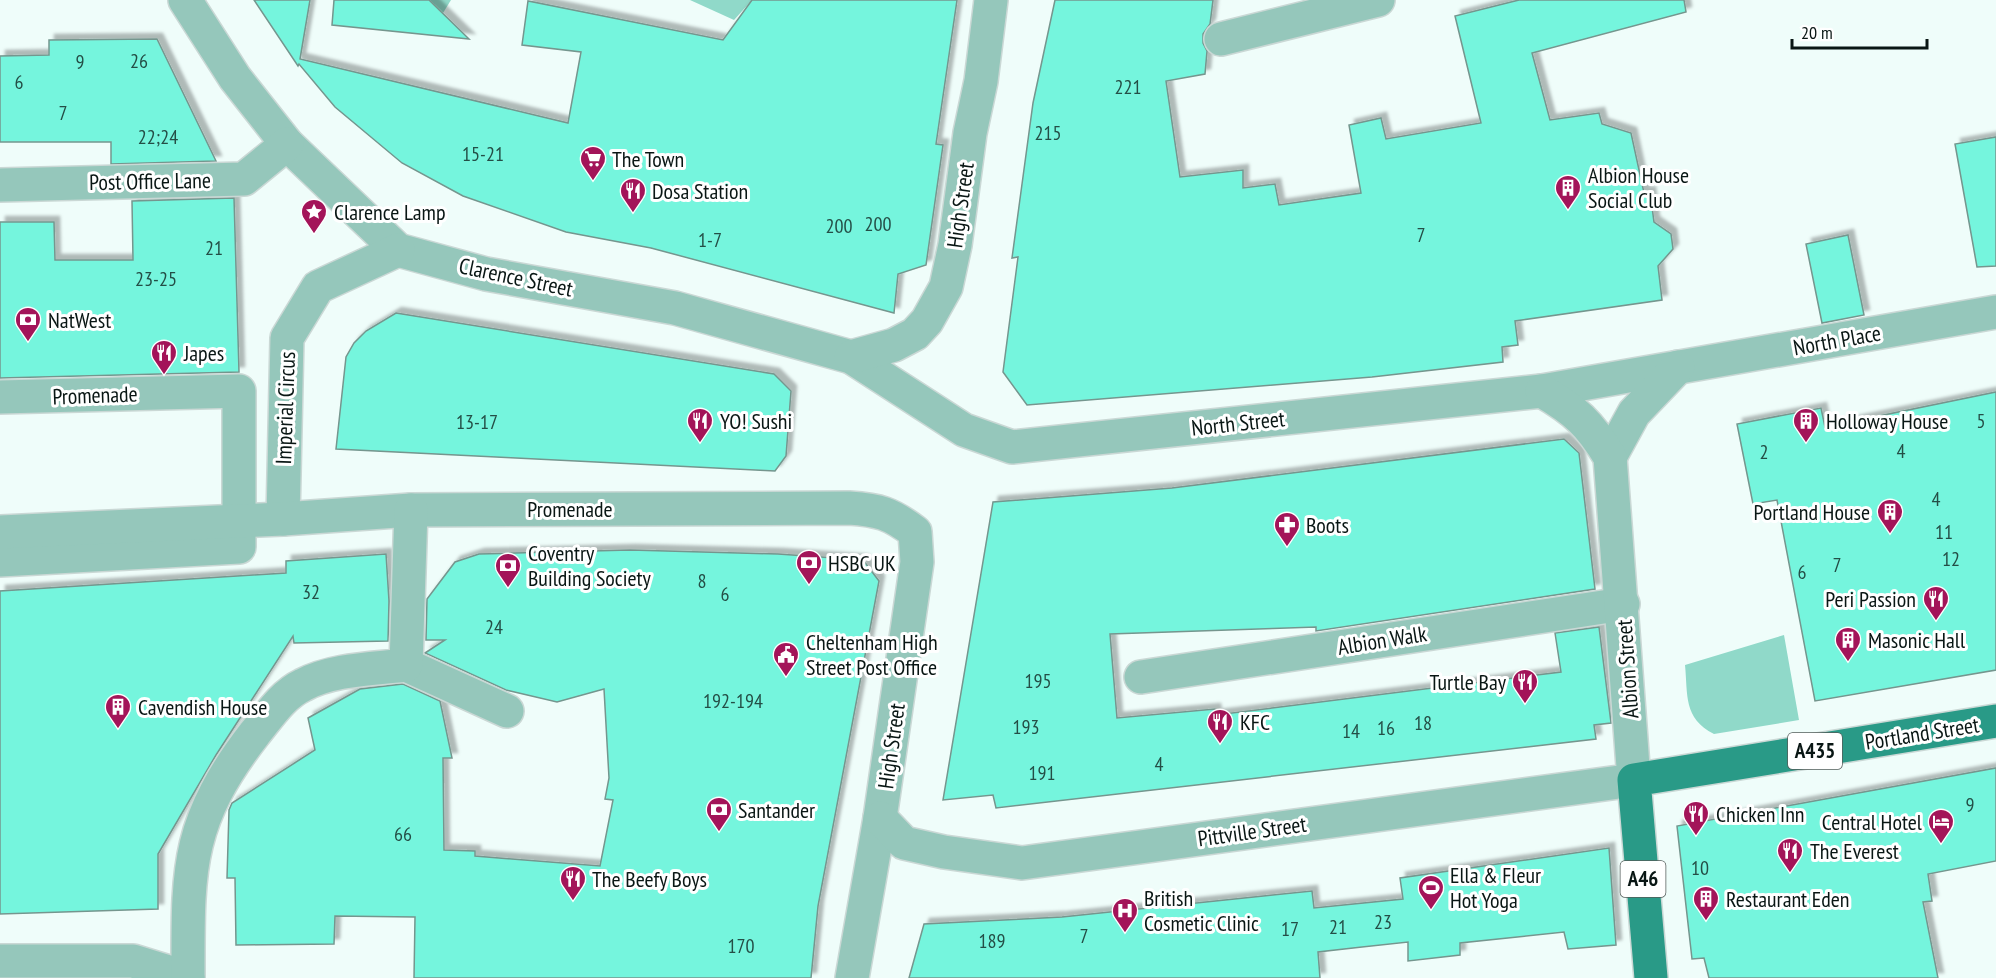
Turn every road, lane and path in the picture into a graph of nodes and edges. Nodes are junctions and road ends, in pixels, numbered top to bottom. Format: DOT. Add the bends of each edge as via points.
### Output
graph roads {
  1 [pos="185,0"];
  2 [pos="991,0"];
  3 [pos="1378,0"];
  4 [pos="1221,39"];
  5 [pos="287,144"];
  6 [pos="0,185"];
  7 [pos="398,250"];
  8 [pos="1996,312"];
  9 [pos="851,357"];
  10 [pos="1678,368"];
  11 [pos="1542,391"];
  12 [pos="0,397"];
  13 [pos="939,415"];
  14 [pos="1610,457"];
  15 [pos="411,510"];
  16 [pos="283,519"];
  17 [pos="900,520"];
  18 [pos="237,521"];
  19 [pos="0,532"];
  20 [pos="0,560"];
  21 [pos="1623,604"];
  22 [pos="406,665"];
  23 [pos="1141,677"];
  24 [pos="507,711"];
  25 [pos="1996,721"];
  26 [pos="1634,780"];
  27 [pos="880,818"];
  28 [pos="0,961"];
  29 [pos="188,978"];
  30 [pos="852,978"];
  31 [pos="1651,978"];
  1 -- 5 [label="street, Clarence Street" via="235,78"];
  2 -- 9 [label="street, High Street" via="946,287 915,334 894,345"];
  3 -- 4 [label="street"];
  5 -- 6 [label="street, Post Office Lane" via="244,179"];
  5 -- 7 [label="street, Clarence Street"];
  7 -- 9 [label="street, Clarence Street" via="486,274 675,308"];
  7 -- 16 [label="street, Imperial Circus" via="318,287 287,338"];
  8 -- 10 [label="street, North Place"];
  9 -- 13 [label="street, Clarence Street"];
  10 -- 11 [label="street, North Place"];
  10 -- 14 [label="street" via="1634,413"];
  11 -- 13 [label="street, North Street" via="1012,447 964,430"];
  11 -- 14 [label="street, Albion Street" via="1569,407 1592,428"];
  12 -- 18 [label="street, Promenade" via="239,391"];
  14 -- 21 [label="street, Albion Street"];
  15 -- 16 [label="street, Promenade"];
  15 -- 17 [label="street, Promenade" via="849,508 880,510"];
  15 -- 22 [label="street"];
  16 -- 18 [label="street, Promenade"];
  17 -- 27 [label="street, High Street" via="915,532 917,562"];
  18 -- 19 [label="street, Promenade"];
  18 -- 20 [label="street, Promenade" via="239,547"];
  21 -- 23 [label="street, Albion Walk"];
  21 -- 26 [label="street, Albion Street"];
  22 -- 24 [label="street"];
  22 -- 29 [label="street" via="327,675 302,685 279,703 236,757 217,786 191,856"];
  25 -- 26 [label="main road, Portland Street / A435"];
  26 -- 27 [label="street, Pittville Street" via="1023,862 904,843"];
  26 -- 31 [label="main road, Albion Street / A46"];
  27 -- 30 [label="street, High Street"];
  28 -- 29 [label="street" via="133,961"];
}
